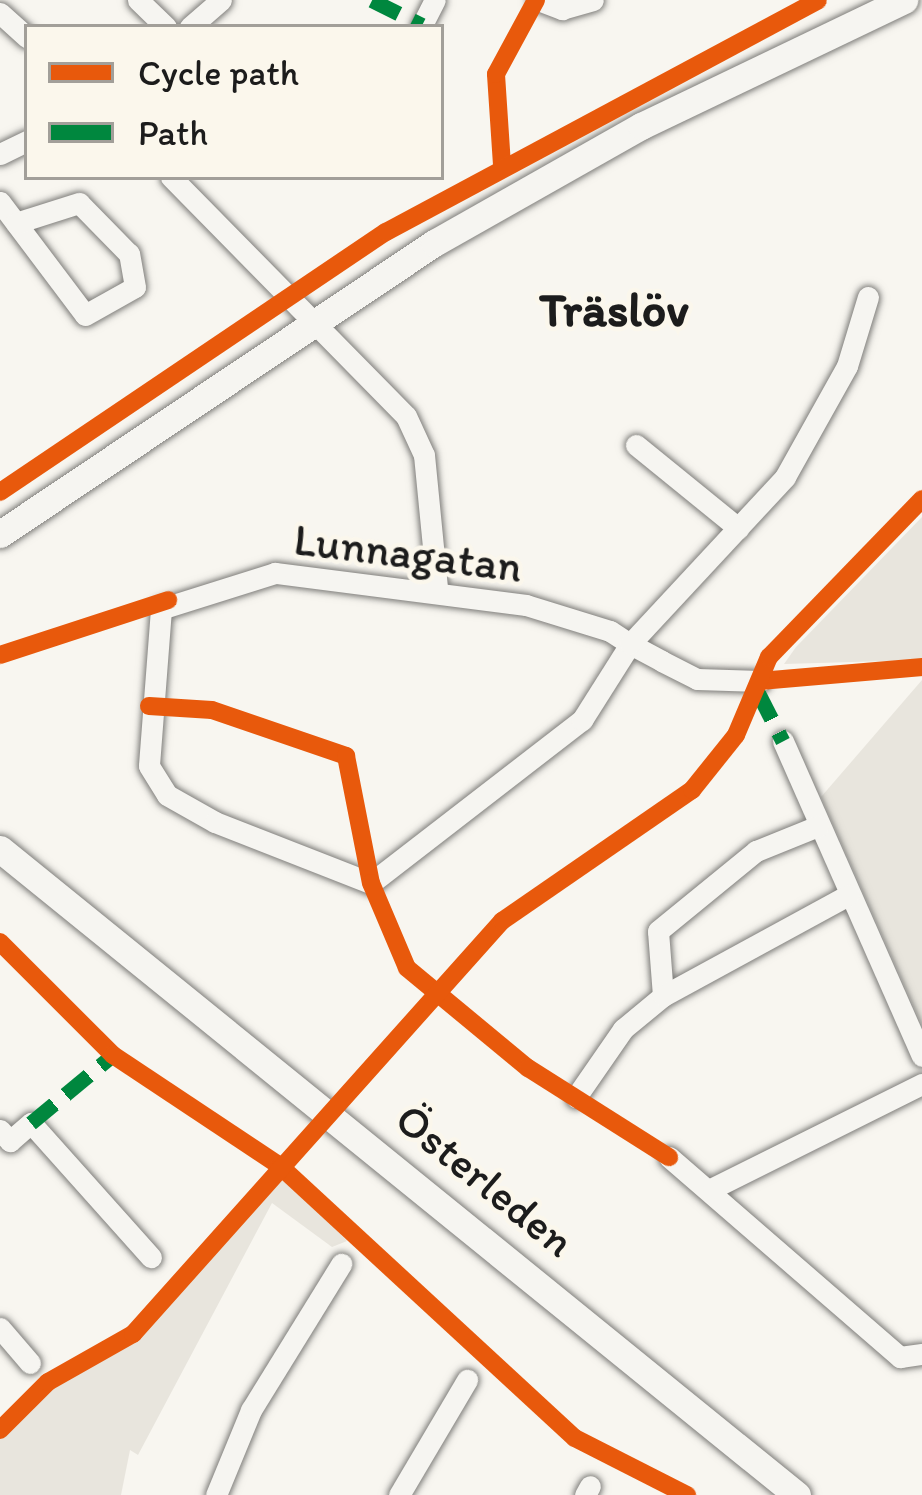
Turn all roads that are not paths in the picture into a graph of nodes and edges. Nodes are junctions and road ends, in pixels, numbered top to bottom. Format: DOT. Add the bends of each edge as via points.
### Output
graph roads {
  1 [pos="138,0"];
  2 [pos="220,0"];
  3 [pos="538,0"];
  4 [pos="592,0"];
  5 [pos="904,0"];
  6 [pos="0,13"];
  7 [pos="163,24"];
  8 [pos="193,24"];
  9 [pos="24,34"];
  10 [pos="174,180"];
  11 [pos="0,202"];
  12 [pos="16,223"];
  13 [pos="868,297"];
  14 [pos="306,320"];
  15 [pos="636,445"];
  16 [pos="738,528"];
  17 [pos="0,534"];
  18 [pos="437,588"];
  19 [pos="631,644"];
  20 [pos="760,681"];
  21 [pos="783,741"];
  22 [pos="818,826"];
  23 [pos="0,849"];
  24 [pos="848,896"];
  25 [pos="663,996"];
  26 [pos="922,1056"];
  27 [pos="922,1084"];
  28 [pos="576,1097"];
  29 [pos="0,1130"];
  30 [pos="669,1157"];
  31 [pos="713,1188"];
  32 [pos="151,1257"];
  33 [pos="341,1264"];
  34 [pos="0,1328"];
  35 [pos="922,1354"];
  36 [pos="30,1363"];
  37 [pos="467,1380"];
  38 [pos="216,1495"];
  39 [pos="399,1495"];
  40 [pos="797,1495"];
  1 -- 7 [label="street"];
  2 -- 8 [label="street"];
  3 -- 4 [label="street" via="562,9"];
  5 -- 14 [label="street" via="557,171"];
  6 -- 9 [label="street"];
  10 -- 14 [label="street"];
  11 -- 12 [label="street"];
  12 -- 12 [label="street" via="89,317 135,287 129,254 80,202"];
  13 -- 16 [label="street" via="811,433"];
  14 -- 17 [label="street"];
  14 -- 18 [label="street" via="371,370 406,416 424,455"];
  15 -- 16 [label="street"];
  16 -- 19 [label="street"];
  18 -- 19 [label="street, Lunnagatan" via="586,621"];
  18 -- 19 [label="street, Lunnagatan" via="274,573 168,600 154,629 154,779 214,822 363,888 572,731"];
  19 -- 20 [label="street, Lunnagatan" via="697,679"];
  21 -- 22 [label="street"];
  22 -- 24 [label="street"];
  22 -- 25 [label="street" via="756,851 658,931"];
  23 -- 40 [label="street, Österleden"];
  24 -- 25 [label="street"];
  24 -- 26 [label="street"];
  25 -- 28 [label="street" via="623,1028"];
  27 -- 31 [label="street"];
  29 -- 32 [label="street" via="10,1142 31,1124"];
  30 -- 31 [label="street"];
  31 -- 35 [label="street" via="900,1357"];
  33 -- 38 [label="street" via="251,1411"];
  34 -- 36 [label="street"];
  37 -- 39 [label="street"];
}
